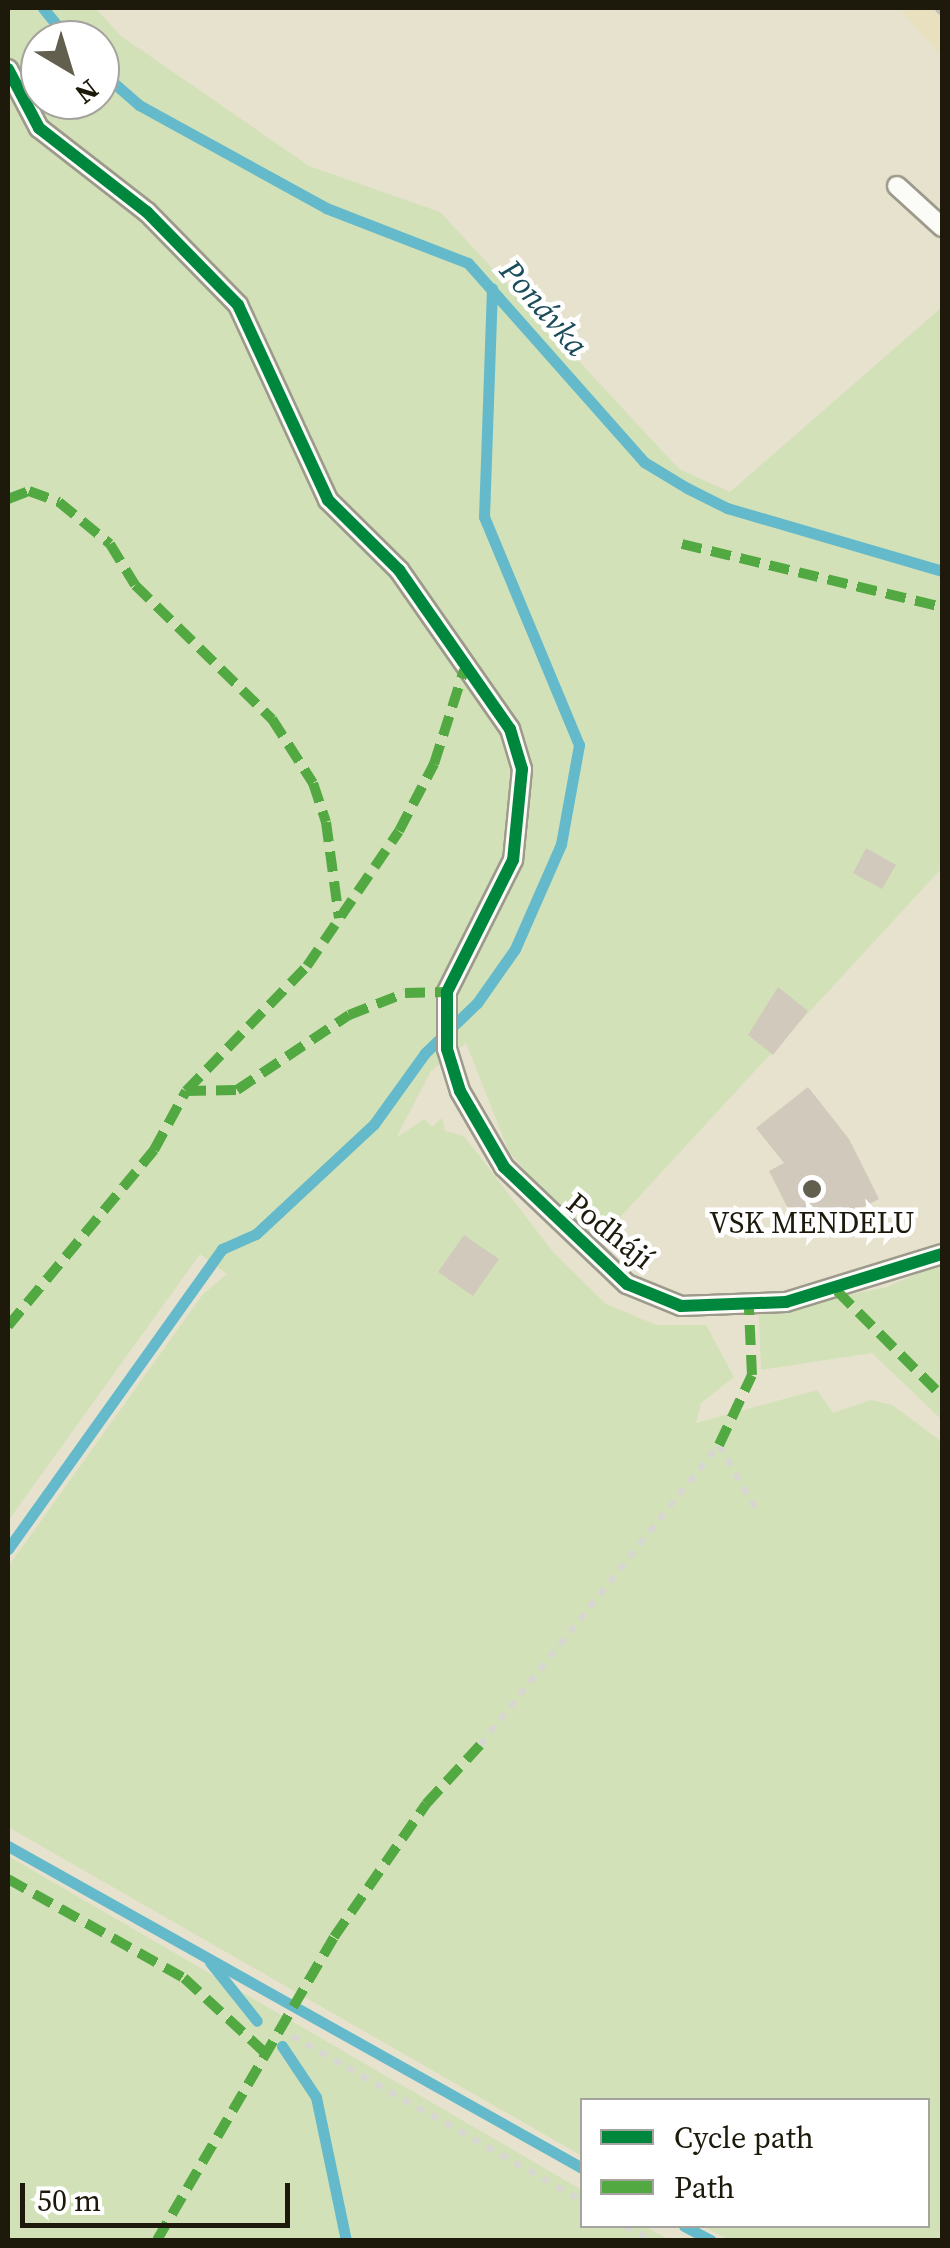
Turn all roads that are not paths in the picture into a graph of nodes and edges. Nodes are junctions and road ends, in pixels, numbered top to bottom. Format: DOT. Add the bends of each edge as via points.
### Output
graph roads {
  1 [pos="8,69"];
  2 [pos="896,186"];
  3 [pos="942,228"];
  4 [pos="942,1254"];
  1 -- 4 [label="lane, Podhájí" via="39,128 147,212 238,305 328,500 399,570 510,730 522,769 513,860 447,1000 447,1050 466,1109 504,1167 627,1284 681,1306 749,1308 870,1282"];
  2 -- 3 [label="lane"];
}
